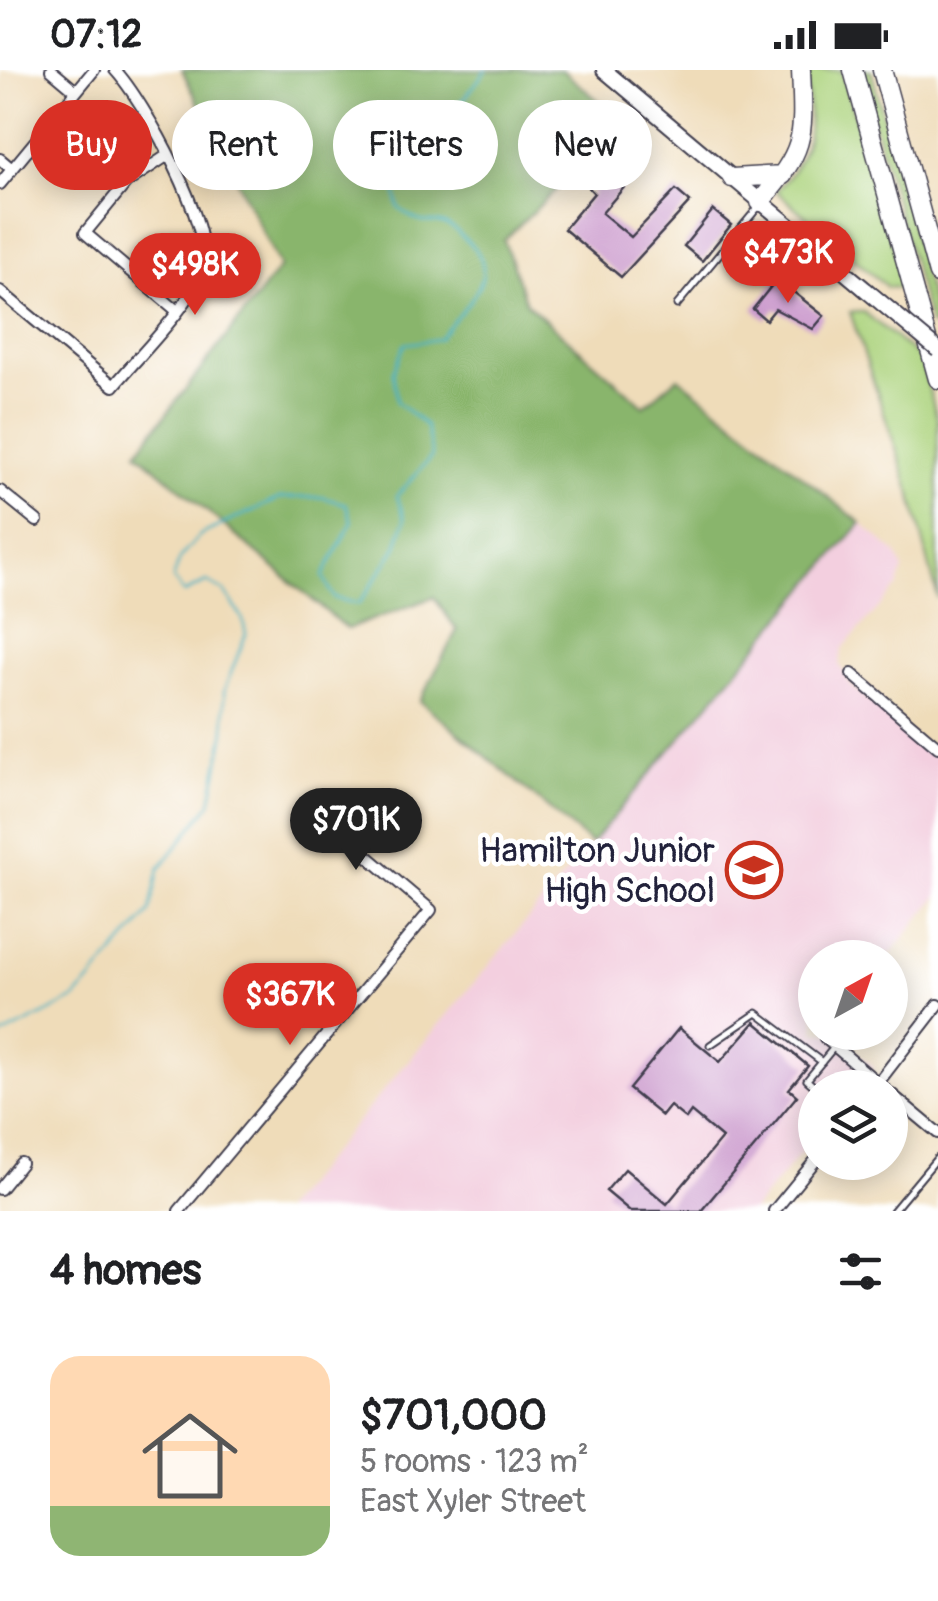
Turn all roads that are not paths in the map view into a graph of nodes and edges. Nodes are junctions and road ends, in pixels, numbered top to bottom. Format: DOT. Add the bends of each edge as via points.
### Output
graph roads {
  1 [pos="51,70"];
  2 [pos="94,70"];
  3 [pos="114,70"];
  4 [pos="604,70"];
  5 [pos="802,70"];
  6 [pos="853,70"];
  7 [pos="882,70"];
  8 [pos="76,91"];
  9 [pos="168,155"];
  10 [pos="0,159"];
  11 [pos="12,169"];
  12 [pos="783,175"];
  13 [pos="732,178"];
  14 [pos="0,184"];
  15 [pos="761,202"];
  16 [pos="938,274"];
  17 [pos="0,291"];
  18 [pos="677,305"];
  19 [pos="176,310"];
  20 [pos="938,350"];
  21 [pos="938,379"];
  22 [pos="0,491"];
  23 [pos="37,522"];
  24 [pos="852,674"];
  25 [pos="938,747"];
  26 [pos="307,805"];
  27 [pos="938,1004"];
  28 [pos="710,1045"];
  29 [pos="831,1050"];
  30 [pos="838,1050"];
  31 [pos="822,1062"];
  32 [pos="815,1070"];
  33 [pos="860,1070"];
  34 [pos="890,1070"];
  35 [pos="908,1107"];
  36 [pos="938,1132"];
  37 [pos="938,1157"];
  38 [pos="21,1163"];
  39 [pos="799,1180"];
  40 [pos="0,1188"];
  41 [pos="180,1211"];
  42 [pos="774,1211"];
  43 [pos="894,1211"];
  1 -- 8 [label="street"];
  2 -- 8 [label="street"];
  3 -- 9 [label="street" via="137,93"];
  4 -- 13 [label="main road"];
  5 -- 12 [label="highway" via="801,143"];
  6 -- 21 [label="highway"];
  7 -- 16 [label="highway"];
  8 -- 11 [label="street"];
  9 -- 19 [label="street" via="204,250 201,274"];
  9 -- 19 [label="street" via="126,184 85,233"];
  10 -- 11 [label="street"];
  11 -- 14 [label="street"];
  12 -- 13 [label="highway"];
  12 -- 15 [label="highway"];
  13 -- 15 [label="main road"];
  15 -- 18 [label="lane"];
  15 -- 20 [label="main road, bridge"];
  17 -- 19 [label="street" via="114,386"];
  22 -- 23 [label="street"];
  24 -- 25 [label="street"];
  26 -- 41 [label="street" via="432,910"];
  27 -- 34 [label="street"];
  28 -- 31 [label="lane" via="757,1012"];
  29 -- 31 [label="lane"];
  30 -- 33 [label="street"];
  31 -- 32 [label="lane"];
  35 -- 36 [label="street"];
  37 -- 43 [label="lane"];
  38 -- 40 [label="street"];
  39 -- 42 [label="street"];
}
